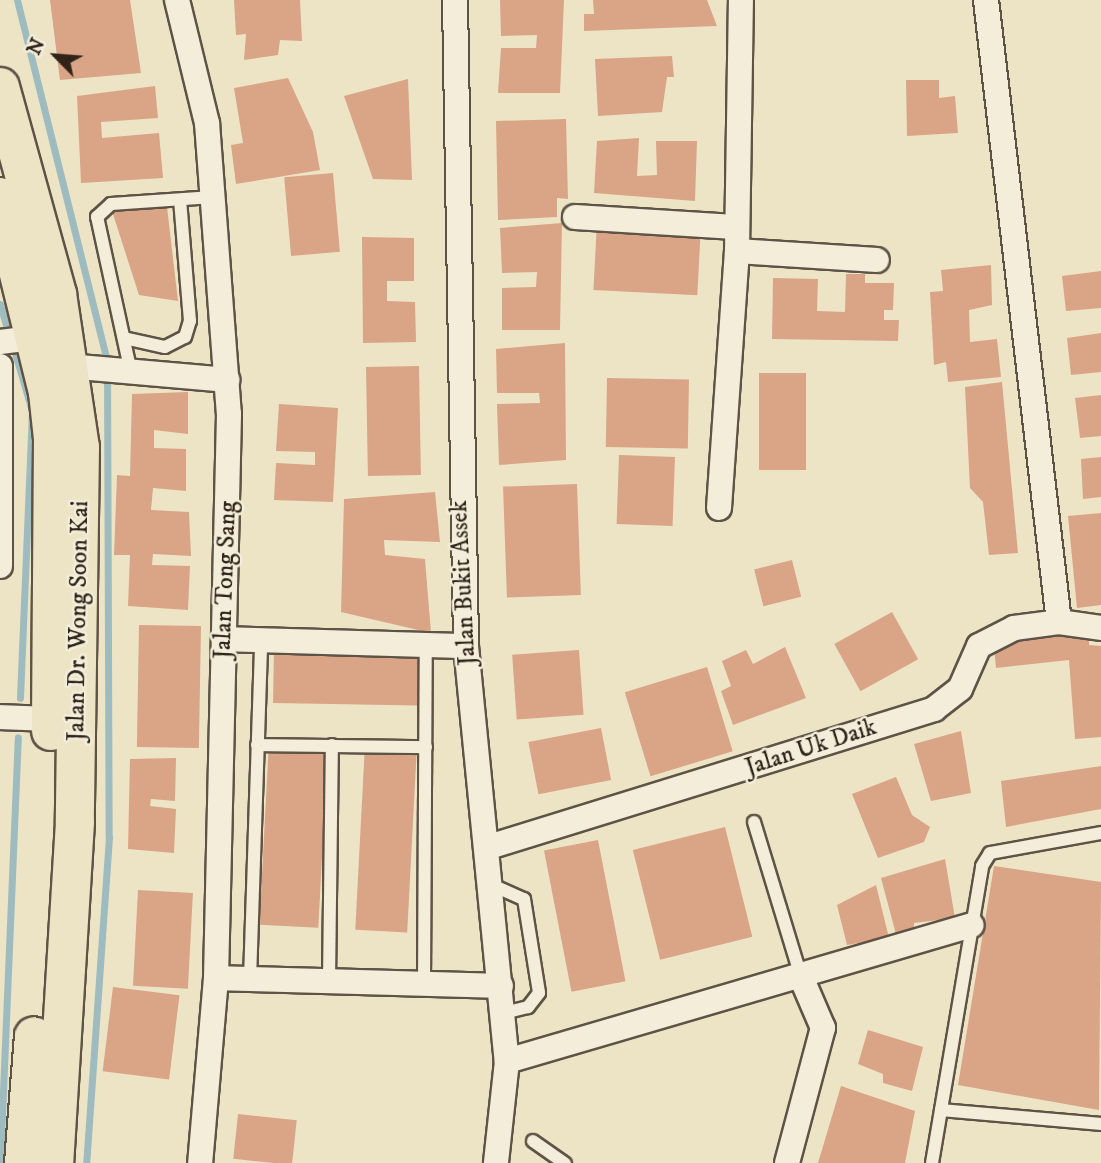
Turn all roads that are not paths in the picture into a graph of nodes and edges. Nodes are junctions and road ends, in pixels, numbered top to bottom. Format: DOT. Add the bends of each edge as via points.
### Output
graph roads {
  1 [pos="177,0"];
  2 [pos="455,0"];
  3 [pos="741,0"];
  4 [pos="986,0"];
  5 [pos="0,87"];
  6 [pos="0,197"];
  7 [pos="214,197"];
  8 [pos="180,200"];
  9 [pos="575,217"];
  10 [pos="736,239"];
  11 [pos="877,260"];
  12 [pos="124,338"];
  13 [pos="18,340"];
  14 [pos="74,365"];
  15 [pos="0,366"];
  16 [pos="126,368"];
  17 [pos="227,380"];
  18 [pos="719,508"];
  19 [pos="0,566"];
  20 [pos="1059,622"];
  21 [pos="1101,628"];
  22 [pos="224,639"];
  23 [pos="261,640"];
  24 [pos="426,644"];
  25 [pos="466,646"];
  26 [pos="0,717"];
  27 [pos="51,719"];
  28 [pos="257,745"];
  29 [pos="332,745"];
  30 [pos="426,747"];
  31 [pos="754,822"];
  32 [pos="1101,833"];
  33 [pos="489,847"];
  34 [pos="492,885"];
  35 [pos="971,925"];
  36 [pos="801,977"];
  37 [pos="216,978"];
  38 [pos="250,979"];
  39 [pos="329,981"];
  40 [pos="424,984"];
  41 [pos="501,986"];
  42 [pos="504,1013"];
  43 [pos="507,1061"];
  44 [pos="941,1110"];
  45 [pos="1101,1124"];
  46 [pos="533,1141"];
  47 [pos="24,1163"];
  48 [pos="54,1163"];
  49 [pos="200,1163"];
  50 [pos="496,1163"];
  51 [pos="565,1163"];
  52 [pos="787,1163"];
  53 [pos="932,1163"];
  1 -- 7 [label="street, Jalan Tong Sang" via="207,123"];
  2 -- 25 [label="street, Jalan Bukit Assek"];
  3 -- 10 [label="street"];
  4 -- 20 [label="street"];
  5 -- 14 [label="main road, Jalan Dr. Wong Soon Kai"];
  6 -- 13 [label="main road, Jalan Dr. Wong Soon Kai"];
  7 -- 8 [label="lane"];
  7 -- 17 [label="street, Jalan Tong Sang"];
  8 -- 12 [label="lane" via="190,321 185,337 165,347"];
  8 -- 12 [label="lane" via="111,204 97,217"];
  9 -- 10 [label="street"];
  10 -- 11 [label="street"];
  10 -- 18 [label="street"];
  12 -- 16 [label="lane"];
  13 -- 27 [label="main road, Jalan Dr. Wong Soon Kai" via="53,439"];
  14 -- 16 [label="street"];
  14 -- 48 [label="main road, Jalan Dr. Wong Soon Kai" via="82,553"];
  15 -- 19 [label="street"];
  16 -- 17 [label="street"];
  17 -- 22 [label="street, Jalan Tong Sang"];
  20 -- 21 [label="street, Jalan Uk Daik"];
  20 -- 33 [label="street, Jalan Uk Daik" via="989,637 970,659 960,689 934,709"];
  22 -- 23 [label="street"];
  22 -- 37 [label="street, Jalan Tong Sang"];
  23 -- 24 [label="street"];
  23 -- 28 [label="lane"];
  24 -- 25 [label="street"];
  24 -- 30 [label="lane"];
  25 -- 33 [label="street, Jalan Bukit Assek"];
  26 -- 27 [label="street"];
  27 -- 47 [label="main road, Jalan Dr. Wong Soon Kai"];
  28 -- 29 [label="lane"];
  28 -- 38 [label="lane"];
  29 -- 30 [label="lane"];
  29 -- 39 [label="lane"];
  30 -- 40 [label="lane"];
  31 -- 36 [label="lane"];
  32 -- 35 [label="lane" via="990,853"];
  33 -- 34 [label="street, Jalan Bukit Assek"];
  34 -- 41 [label="street, Jalan Bukit Assek"];
  34 -- 42 [label="lane" via="524,899 540,993 528,1007"];
  35 -- 36 [label="street"];
  35 -- 44 [label="lane"];
  36 -- 43 [label="street"];
  36 -- 52 [label="street" via="823,1027"];
  37 -- 38 [label="street"];
  37 -- 49 [label="street, Jalan Tong Sang"];
  38 -- 39 [label="street"];
  39 -- 40 [label="street"];
  40 -- 41 [label="street"];
  41 -- 42 [label="street, Jalan Bukit Assek"];
  42 -- 43 [label="street, Jalan Bukit Assek"];
  43 -- 50 [label="street, Jalan Bukit Assek"];
  44 -- 45 [label="lane"];
  44 -- 53 [label="lane"];
  46 -- 51 [label="lane"];
}
